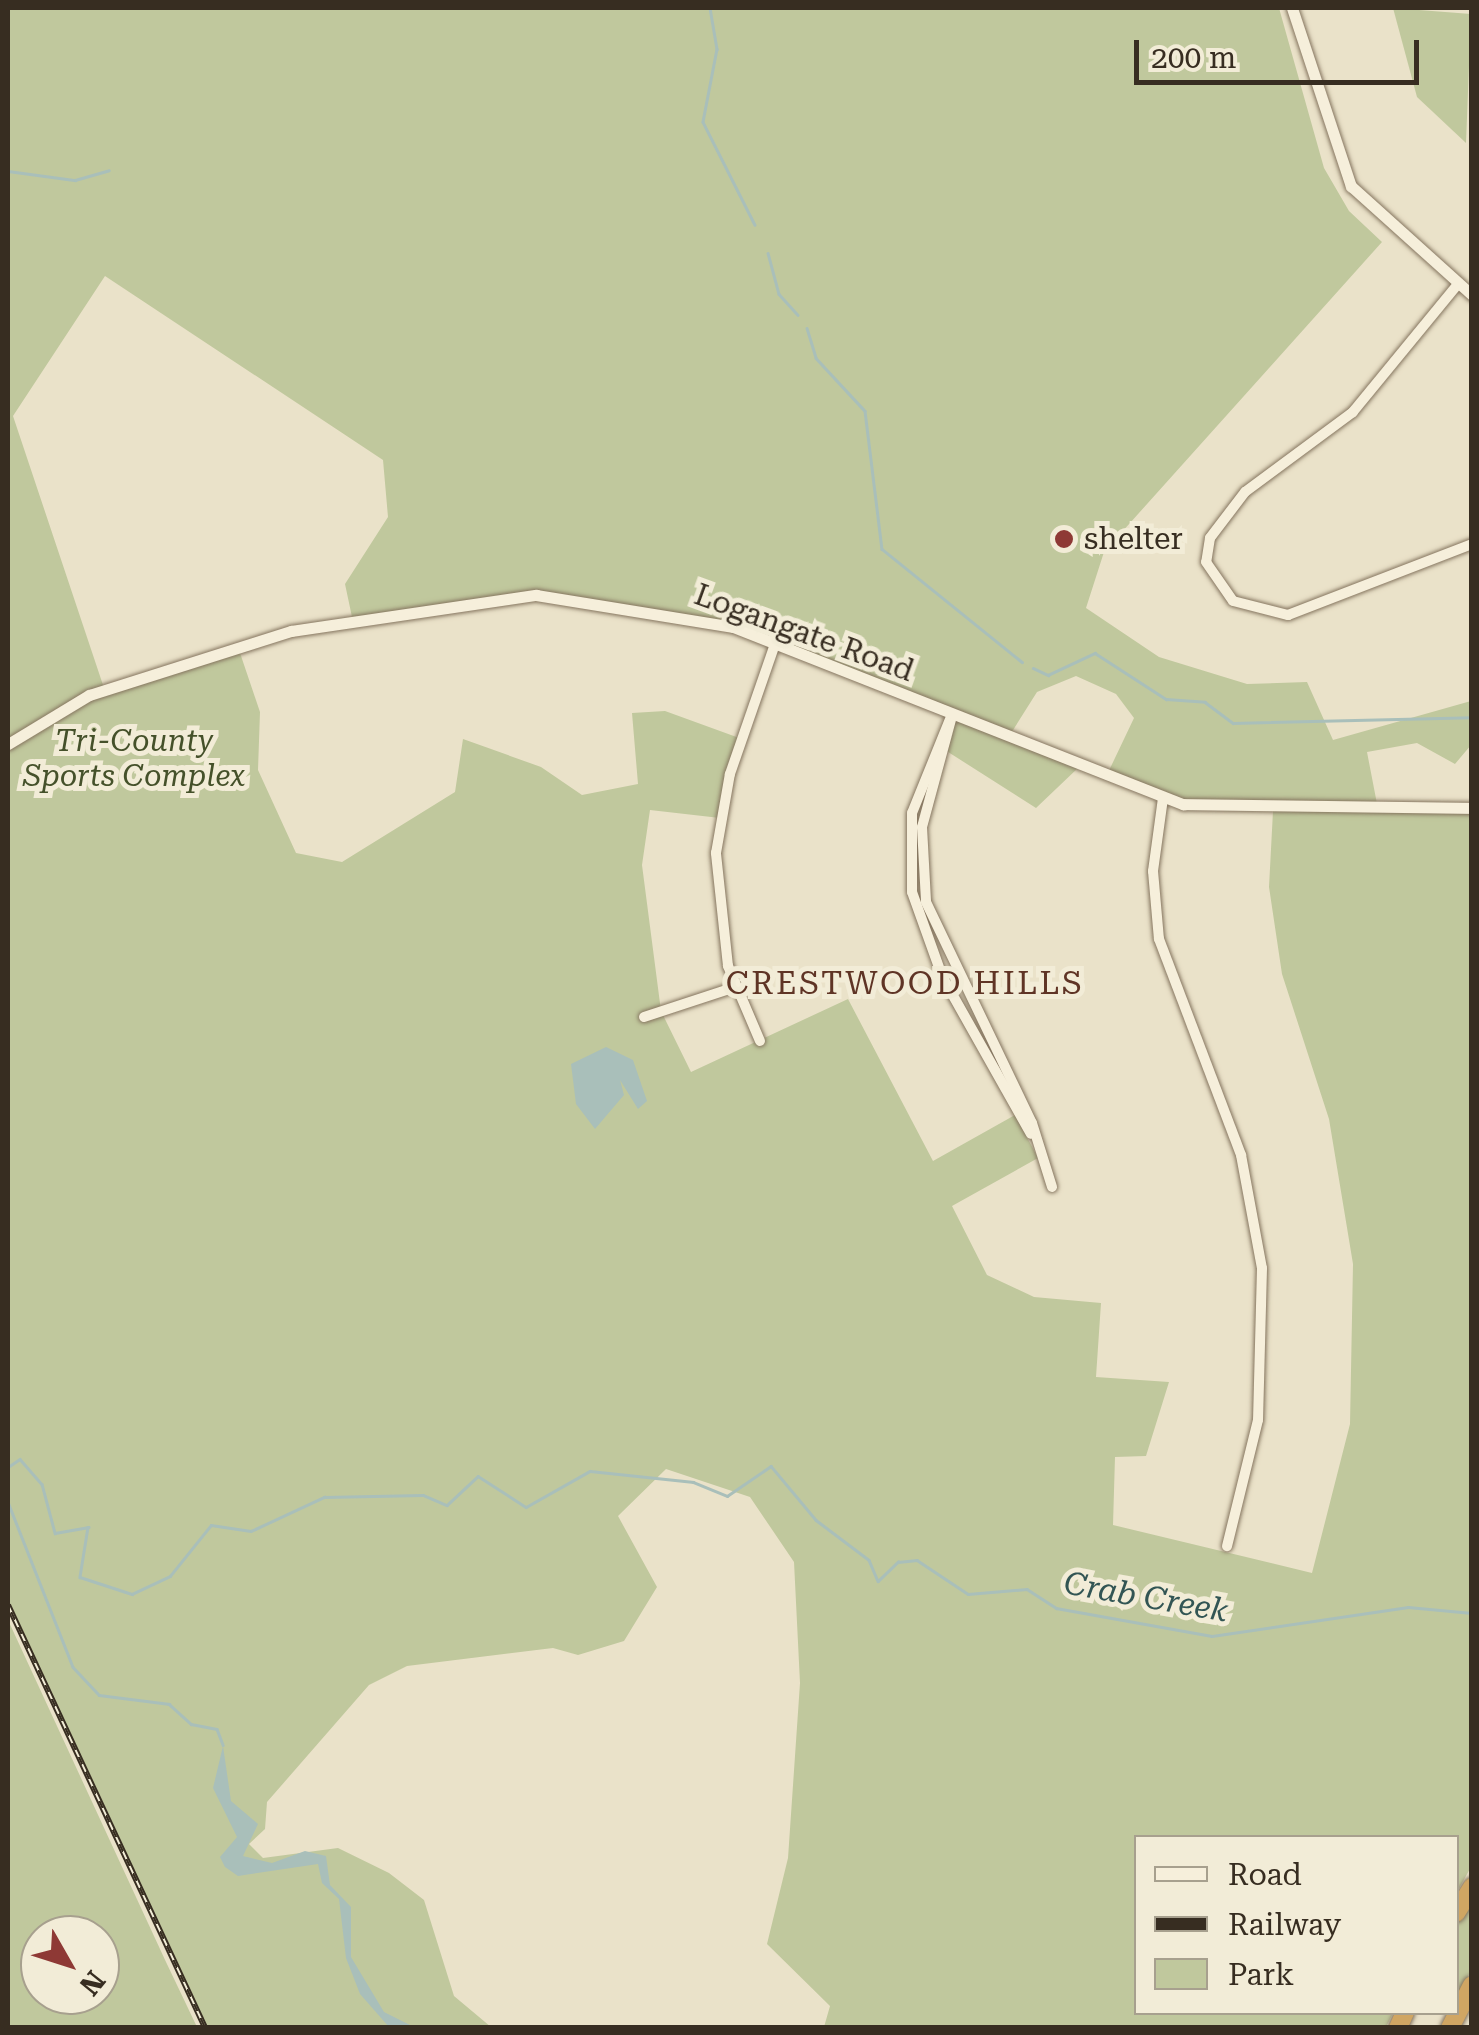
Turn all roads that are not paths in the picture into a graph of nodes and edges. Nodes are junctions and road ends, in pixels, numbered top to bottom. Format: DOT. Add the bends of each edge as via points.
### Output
graph roads {
  1 [pos="1292,8"];
  2 [pos="1458,284"];
  3 [pos="1472,295"];
  4 [pos="1472,544"];
  5 [pos="775,644"];
  6 [pos="952,716"];
  7 [pos="8,744"];
  8 [pos="1163,798"];
  9 [pos="1472,808"];
  10 [pos="736,987"];
  11 [pos="644,1016"];
  12 [pos="760,1041"];
  13 [pos="1052,1187"];
  14 [pos="1227,1546"];
  15 [pos="1472,1886"];
  16 [pos="1459,1908"];
  17 [pos="1472,1986"];
  18 [pos="1459,2011"];
  1 -- 2 [label="street" via="1351,186"];
  2 -- 3 [label="street"];
  2 -- 4 [label="street" via="1353,412 1245,492 1210,538 1206,562 1233,601 1288,615"];
  5 -- 6 [label="street, Logangate Road"];
  5 -- 7 [label="street, Logangate Road" via="664,611 473,598 322,623 126,681"];
  5 -- 10 [label="street" via="717,834 718,914"];
  6 -- 8 [label="street, Logangate Road"];
  6 -- 13 [label="street" via="922,827 930,936"];
  8 -- 9 [label="street, Logangate Road" via="1252,811"];
  8 -- 14 [label="street" via="1153,871 1159,940 1242,1154 1262,1268 1258,1420"];
  10 -- 11 [label="street"];
  10 -- 12 [label="street"];
  15 -- 16 [label="highway"];
  17 -- 18 [label="highway"];
}
